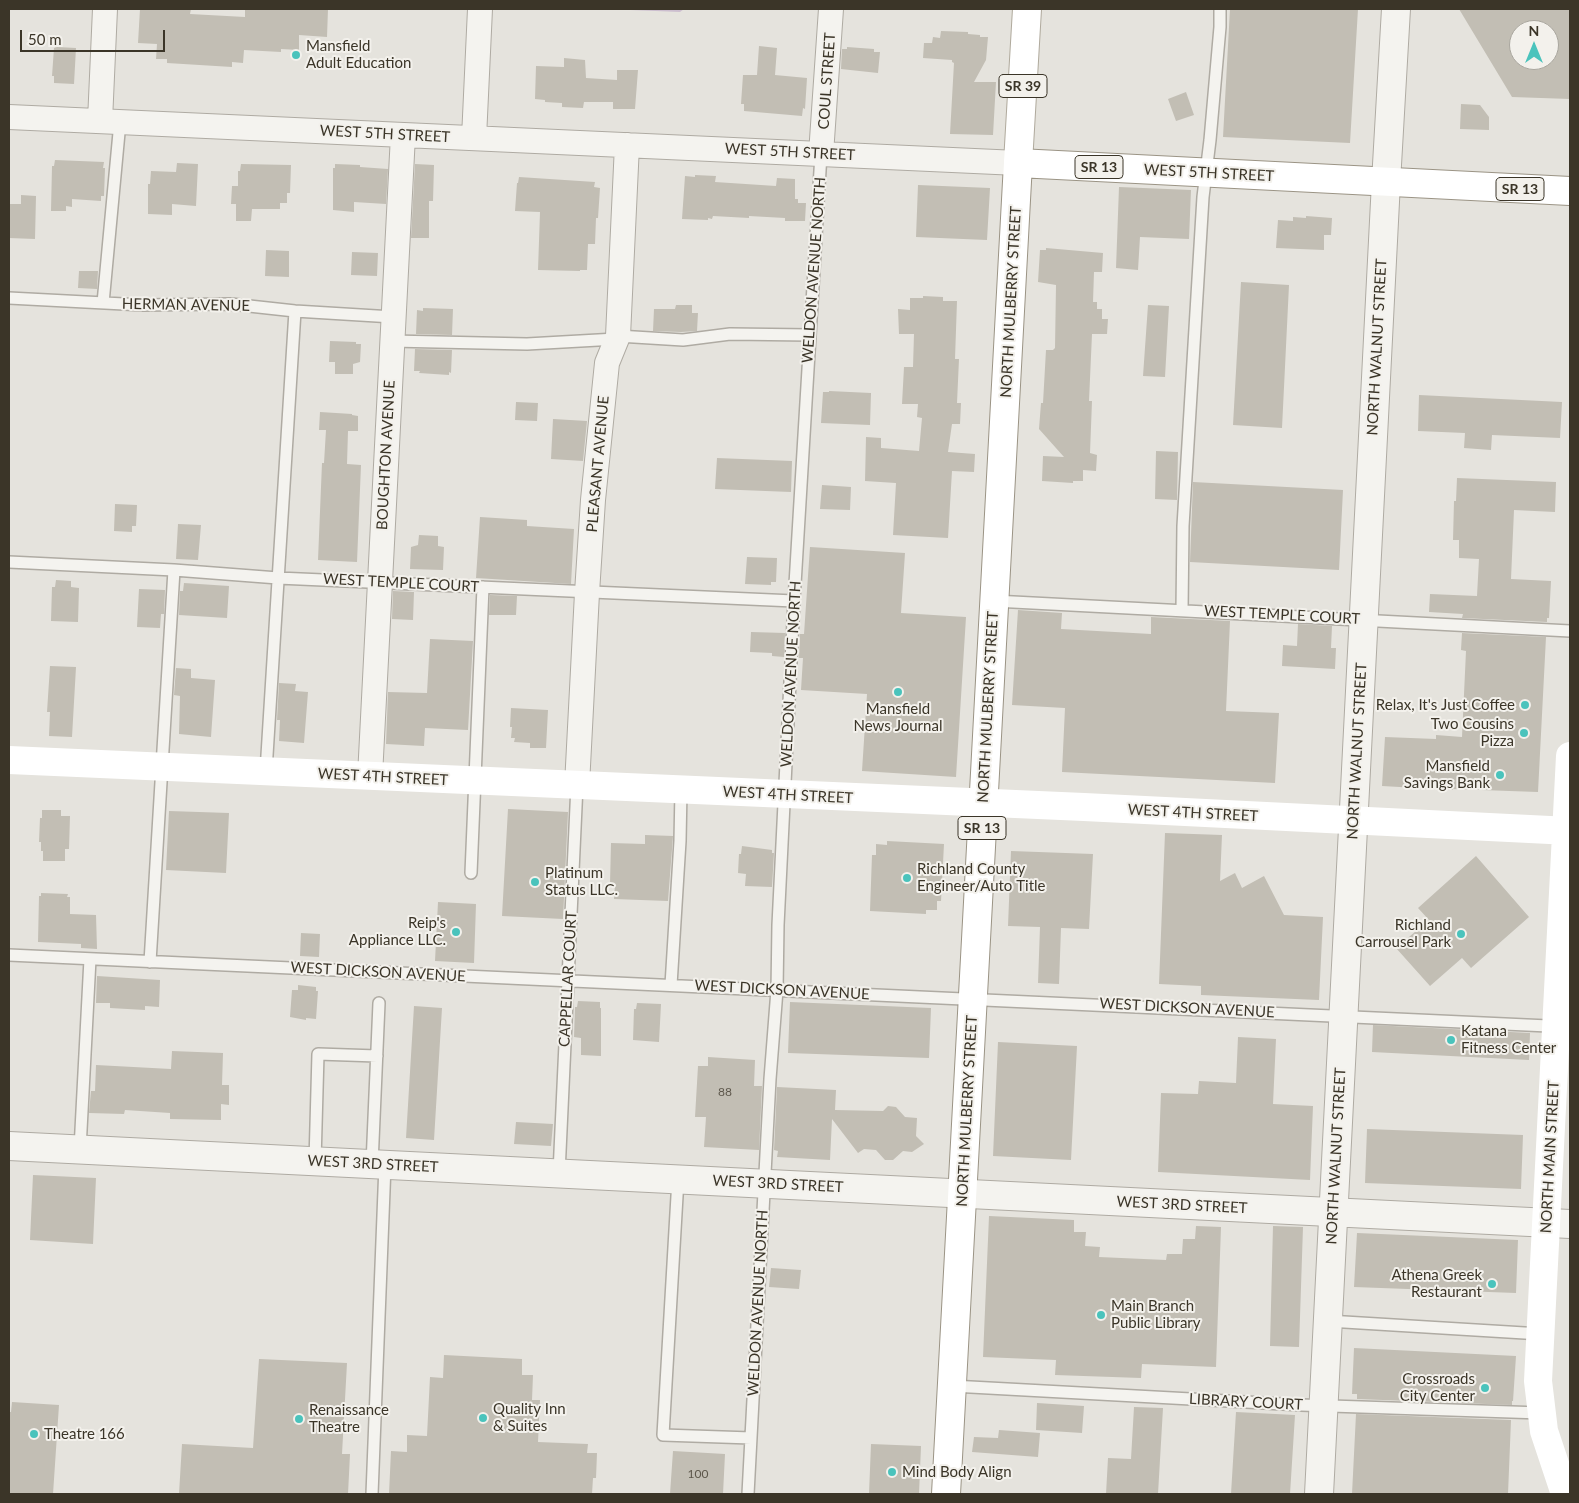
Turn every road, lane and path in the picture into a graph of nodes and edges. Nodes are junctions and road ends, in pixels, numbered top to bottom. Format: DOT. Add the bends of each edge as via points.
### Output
graph roads {
  1 [pos="105,9"];
  2 [pos="480,9"];
  3 [pos="832,9"];
  4 [pos="1027,9"];
  5 [pos="1220,9"];
  6 [pos="1396,9"];
  7 [pos="9,117"];
  8 [pos="110,122"];
  9 [pos="403,135"];
  10 [pos="474,138"];
  11 [pos="627,145"];
  12 [pos="822,154"];
  13 [pos="1018,162"];
  14 [pos="1206,172"];
  15 [pos="1386,182"];
  16 [pos="1570,192"];
  17 [pos="9,298"];
  18 [pos="103,303"];
  19 [pos="295,311"];
  20 [pos="393,317"];
  21 [pos="810,335"];
  22 [pos="617,337"];
  23 [pos="392,341"];
  24 [pos="9,562"];
  25 [pos="174,570"];
  26 [pos="278,578"];
  27 [pos="379,582"];
  28 [pos="483,587"];
  29 [pos="587,593"];
  30 [pos="794,601"];
  31 [pos="994,601"];
  32 [pos="1182,610"];
  33 [pos="1363,619"];
  34 [pos="1570,631"];
  35 [pos="1570,756"];
  36 [pos="9,760"];
  37 [pos="161,767"];
  38 [pos="266,771"];
  39 [pos="370,776"];
  40 [pos="475,781"];
  41 [pos="577,785"];
  42 [pos="681,790"];
  43 [pos="785,795"];
  44 [pos="983,803"];
  45 [pos="1353,820"];
  46 [pos="1569,831"];
  47 [pos="471,873"];
  48 [pos="9,955"];
  49 [pos="90,958"];
  50 [pos="150,962"];
  51 [pos="568,980"];
  52 [pos="671,985"];
  53 [pos="776,990"];
  54 [pos="1564,992"];
  55 [pos="973,999"];
  56 [pos="379,1002"];
  57 [pos="1343,1015"];
  58 [pos="1563,1026"];
  59 [pos="377,1056"];
  60 [pos="9,1146"];
  61 [pos="80,1149"];
  62 [pos="314,1161"];
  63 [pos="378,1164"];
  64 [pos="559,1174"];
  65 [pos="678,1179"];
  66 [pos="765,1184"];
  67 [pos="963,1194"];
  68 [pos="1334,1212"];
  69 [pos="1558,1224"];
  70 [pos="1328,1321"];
  71 [pos="1540,1334"];
  72 [pos="952,1386"];
  73 [pos="1324,1406"];
  74 [pos="1541,1413"];
  75 [pos="751,1438"];
  76 [pos="1564,1480"];
  77 [pos="372,1494"];
  78 [pos="748,1494"];
  79 [pos="946,1494"];
  80 [pos="1319,1494"];
  1 -- 8 [label="street"];
  2 -- 10 [label="street"];
  3 -- 12 [label="street, COUL STREET"];
  4 -- 13 [label="main road, NORTH MULBERRY STREET / SR 39"];
  5 -- 14 [label="lane"];
  6 -- 15 [label="street, NORTH WALNUT STREET"];
  7 -- 8 [label="street, WEST 5TH STREET"];
  8 -- 9 [label="street, WEST 5TH STREET"];
  8 -- 18 [label="lane"];
  9 -- 10 [label="street, WEST 5TH STREET"];
  9 -- 20 [label="street, BOUGHTON AVENUE"];
  10 -- 11 [label="street, WEST 5TH STREET"];
  11 -- 12 [label="street, WEST 5TH STREET"];
  11 -- 22 [label="street, PLEASANT AVENUE"];
  12 -- 13 [label="street, WEST 5TH STREET"];
  12 -- 21 [label="lane, WELDON AVENUE NORTH"];
  13 -- 14 [label="main road, WEST 5TH STREET / SR 13"];
  13 -- 31 [label="main road, NORTH MULBERRY STREET / SR 13"];
  14 -- 15 [label="main road, WEST 5TH STREET / SR 13"];
  14 -- 32 [label="lane" via="1184,517"];
  15 -- 16 [label="main road, WEST 5TH STREET / SR 13"];
  15 -- 33 [label="street, NORTH WALNUT STREET"];
  17 -- 18 [label="lane, HERMAN AVENUE"];
  18 -- 19 [label="lane, HERMAN AVENUE" via="231,304"];
  19 -- 20 [label="lane, HERMAN AVENUE"];
  19 -- 26 [label="lane"];
  20 -- 23 [label="street, BOUGHTON AVENUE"];
  21 -- 22 [label="lane" via="730,334 683,340"];
  21 -- 30 [label="lane, WELDON AVENUE NORTH"];
  22 -- 23 [label="lane" via="527,344"];
  22 -- 29 [label="street, PLEASANT AVENUE" via="608,363"];
  23 -- 27 [label="street, BOUGHTON AVENUE"];
  24 -- 25 [label="lane, WEST TEMPLE COURT"];
  25 -- 26 [label="lane, WEST TEMPLE COURT"];
  25 -- 37 [label="lane"];
  26 -- 27 [label="lane, WEST TEMPLE COURT"];
  26 -- 38 [label="lane"];
  27 -- 28 [label="lane, WEST TEMPLE COURT"];
  27 -- 39 [label="street, BOUGHTON AVENUE"];
  28 -- 29 [label="lane, WEST TEMPLE COURT"];
  28 -- 40 [label="lane"];
  29 -- 30 [label="lane, WEST TEMPLE COURT"];
  29 -- 41 [label="street, PLEASANT AVENUE"];
  30 -- 43 [label="lane, WELDON AVENUE NORTH"];
  31 -- 32 [label="lane, WEST TEMPLE COURT"];
  31 -- 44 [label="main road, NORTH MULBERRY STREET / SR 13"];
  32 -- 33 [label="lane, WEST TEMPLE COURT"];
  33 -- 34 [label="lane, WEST TEMPLE COURT"];
  33 -- 45 [label="street, NORTH WALNUT STREET"];
  35 -- 46 [label="main road, NORTH MAIN STREET"];
  36 -- 37 [label="main road, WEST 4TH STREET"];
  37 -- 38 [label="main road, WEST 4TH STREET"];
  37 -- 50 [label="lane"];
  38 -- 39 [label="main road, WEST 4TH STREET"];
  39 -- 40 [label="main road, WEST 4TH STREET"];
  40 -- 41 [label="main road, WEST 4TH STREET"];
  40 -- 47 [label="lane"];
  41 -- 42 [label="main road, WEST 4TH STREET"];
  41 -- 51 [label="lane, CAPPELLAR COURT"];
  42 -- 43 [label="main road, WEST 4TH STREET"];
  42 -- 52 [label="lane"];
  43 -- 44 [label="main road, WEST 4TH STREET"];
  43 -- 53 [label="lane, WELDON AVENUE NORTH"];
  44 -- 45 [label="main road, WEST 4TH STREET"];
  44 -- 55 [label="main road, NORTH MULBERRY STREET / SR 13"];
  45 -- 46 [label="main road, WEST 4TH STREET"];
  45 -- 57 [label="street, NORTH WALNUT STREET"];
  46 -- 54 [label="main road, NORTH MAIN STREET"];
  48 -- 49 [label="lane, WEST DICKSON AVENUE"];
  49 -- 50 [label="lane, WEST DICKSON AVENUE"];
  49 -- 61 [label="lane"];
  50 -- 51 [label="lane, WEST DICKSON AVENUE"];
  51 -- 52 [label="lane, WEST DICKSON AVENUE"];
  51 -- 64 [label="lane, CAPPELLAR COURT"];
  52 -- 53 [label="lane, WEST DICKSON AVENUE"];
  53 -- 55 [label="lane, WEST DICKSON AVENUE"];
  53 -- 66 [label="lane, WELDON AVENUE NORTH"];
  54 -- 58 [label="main road, NORTH MAIN STREET"];
  55 -- 57 [label="lane, WEST DICKSON AVENUE"];
  55 -- 67 [label="main road, NORTH MULBERRY STREET / SR 13"];
  56 -- 59 [label="lane"];
  57 -- 58 [label="lane, WEST DICKSON AVENUE"];
  57 -- 68 [label="street, NORTH WALNUT STREET"];
  58 -- 69 [label="main road, NORTH MAIN STREET"];
  59 -- 62 [label="lane" via="318,1054"];
  59 -- 63 [label="lane"];
  60 -- 61 [label="street, WEST 3RD STREET"];
  61 -- 62 [label="street, WEST 3RD STREET"];
  62 -- 63 [label="street, WEST 3RD STREET"];
  63 -- 64 [label="street, WEST 3RD STREET"];
  63 -- 77 [label="lane"];
  64 -- 65 [label="street, WEST 3RD STREET"];
  65 -- 66 [label="street, WEST 3RD STREET"];
  65 -- 75 [label="lane" via="663,1435"];
  66 -- 67 [label="street, WEST 3RD STREET"];
  66 -- 75 [label="lane, WELDON AVENUE NORTH"];
  67 -- 68 [label="street, WEST 3RD STREET"];
  67 -- 72 [label="main road, NORTH MULBERRY STREET / SR 13"];
  68 -- 69 [label="street, WEST 3RD STREET"];
  68 -- 70 [label="street, NORTH WALNUT STREET"];
  69 -- 71 [label="main road, NORTH MAIN STREET"];
  70 -- 71 [label="lane"];
  70 -- 73 [label="street, NORTH WALNUT STREET"];
  71 -- 74 [label="main road, NORTH MAIN STREET" via="1538,1381"];
  72 -- 73 [label="lane, LIBRARY COURT"];
  72 -- 79 [label="main road, NORTH MULBERRY STREET / SR 13"];
  73 -- 74 [label="lane, LIBRARY COURT"];
  73 -- 80 [label="street, NORTH WALNUT STREET"];
  74 -- 76 [label="main road, NORTH MAIN STREET" via="1544,1431"];
  75 -- 78 [label="lane, WELDON AVENUE NORTH"];
}
